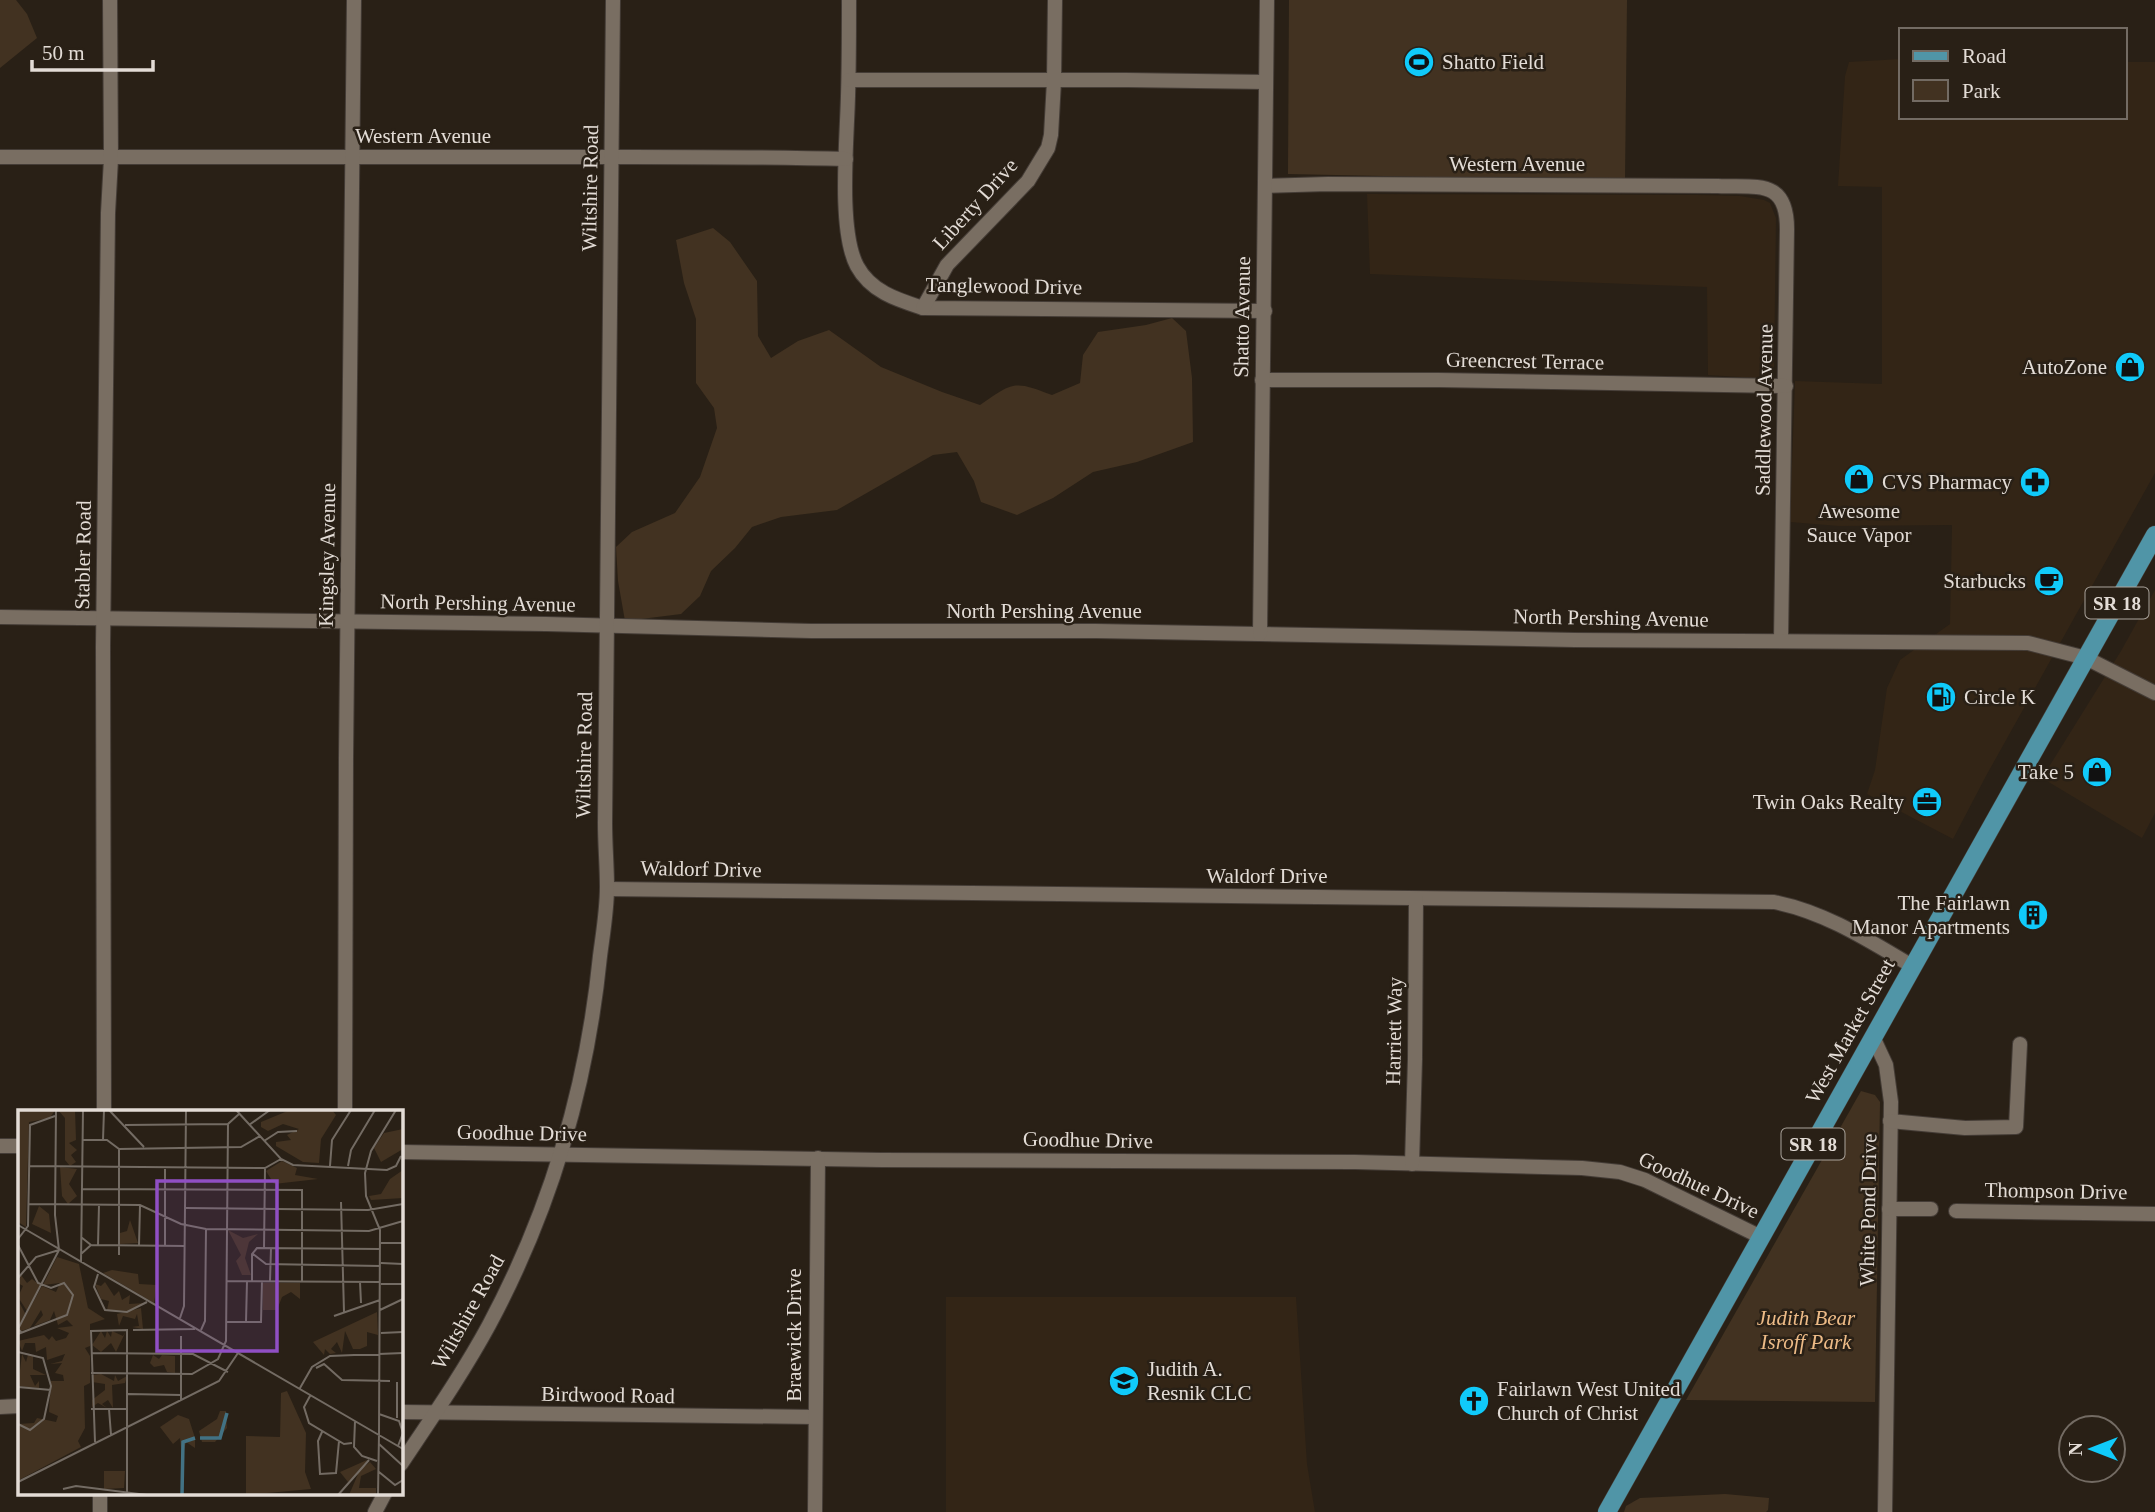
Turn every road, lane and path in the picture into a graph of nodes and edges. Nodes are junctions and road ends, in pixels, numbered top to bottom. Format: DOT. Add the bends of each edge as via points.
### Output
graph roads {
  1 [pos="110,0"];
  2 [pos="354,0"];
  3 [pos="613,0"];
  4 [pos="849,0"];
  5 [pos="1055,0"];
  6 [pos="1267,0"];
  7 [pos="849,80"];
  8 [pos="1054,81"];
  9 [pos="1266,82"];
  10 [pos="0,157"];
  11 [pos="352,157"];
  12 [pos="612,157"];
  13 [pos="111,159"];
  14 [pos="846,159"];
  15 [pos="1265,186"];
  16 [pos="1769,189"];
  17 [pos="923,308"];
  18 [pos="1265,311"];
  19 [pos="1262,380"];
  20 [pos="1786,386"];
  21 [pos="2155,535"];
  22 [pos="0,617"];
  23 [pos="103,619"];
  24 [pos="348,623"];
  25 [pos="607,626"];
  26 [pos="1260,634"];
  27 [pos="1781,640"];
  28 [pos="2087,658"];
  29 [pos="2155,693"];
  30 [pos="607,889"];
  31 [pos="1416,899"];
  32 [pos="1912,966"];
  33 [pos="1873,1037"];
  34 [pos="2020,1044"];
  35 [pos="104,1110"];
  36 [pos="345,1110"];
  37 [pos="1891,1121"];
  38 [pos="0,1146"];
  39 [pos="18,1146"];
  40 [pos="402,1152"];
  41 [pos="561,1156"];
  42 [pos="818,1158"];
  43 [pos="1412,1164"];
  44 [pos="1889,1209"];
  45 [pos="1931,1209"];
  46 [pos="1956,1211"];
  47 [pos="2155,1214"];
  48 [pos="1761,1237"];
  49 [pos="0,1406"];
  50 [pos="18,1406"];
  51 [pos="402,1412"];
  52 [pos="435,1413"];
  53 [pos="815,1418"];
  54 [pos="402,1462"];
  55 [pos="100,1494"];
  56 [pos="385,1494"];
  57 [pos="100,1512"];
  58 [pos="375,1512"];
  59 [pos="815,1512"];
  60 [pos="1607,1512"];
  61 [pos="1885,1512"];
  1 -- 13 [label="street, Stabler Road"];
  2 -- 11 [label="street, Kingsley Avenue"];
  3 -- 12 [label="street, Wiltshire Road"];
  4 -- 7 [label="street, Tanglewood Drive"];
  5 -- 8 [label="street, Liberty Drive"];
  6 -- 9 [label="street, Shatto Avenue"];
  7 -- 8 [label="street"];
  7 -- 14 [label="street, Tanglewood Drive"];
  8 -- 9 [label="street"];
  8 -- 17 [label="street, Liberty Drive" via="1051,135 1042,160 1028,181 947,265"];
  9 -- 15 [label="street, Shatto Avenue"];
  10 -- 13 [label="street, Western Avenue"];
  11 -- 12 [label="street, Western Avenue"];
  11 -- 13 [label="street, Western Avenue"];
  11 -- 24 [label="street, Kingsley Avenue"];
  12 -- 14 [label="street, Western Avenue"];
  12 -- 25 [label="street, Wiltshire Road"];
  13 -- 23 [label="street, Stabler Road"];
  14 -- 17 [label="street, Tanglewood Drive" via="847,234 858,267 891,298"];
  15 -- 16 [label="street, Western Avenue"];
  15 -- 18 [label="street, Shatto Avenue"];
  16 -- 20 [label="street, Saddlewood Avenue" via="1786,206"];
  17 -- 18 [label="street, Tanglewood Drive"];
  18 -- 19 [label="street, Shatto Avenue"];
  19 -- 20 [label="street, Greencrest Terrace"];
  19 -- 26 [label="street, Shatto Avenue"];
  20 -- 27 [label="street, Saddlewood Avenue"];
  21 -- 28 [label="main road, West Market Street / SR 18"];
  22 -- 23 [label="street, North Pershing Avenue"];
  23 -- 24 [label="street, North Pershing Avenue"];
  23 -- 35 [label="street, Stabler Road"];
  24 -- 25 [label="street, North Pershing Avenue"];
  24 -- 36 [label="street, Kingsley Avenue"];
  25 -- 26 [label="street, North Pershing Avenue"];
  25 -- 30 [label="street, Wiltshire Road"];
  26 -- 27 [label="street, North Pershing Avenue"];
  27 -- 28 [label="street, North Pershing Avenue" via="2028,643"];
  28 -- 29 [label="street, North Pershing Avenue"];
  28 -- 32 [label="main road, West Market Street / SR 18"];
  30 -- 31 [label="street, Waldorf Drive"];
  30 -- 41 [label="street, Wiltshire Road" via="590,1038"];
  31 -- 32 [label="street, Waldorf Drive" via="1773,902 1799,907 1840,925"];
  31 -- 43 [label="street, Harriett Way"];
  32 -- 33 [label="main road, West Market Street / SR 18"];
  33 -- 37 [label="street, White Pond Drive" via="1886,1065"];
  33 -- 48 [label="main road, West Market Street / SR 18"];
  34 -- 37 [label="street" via="2016,1127"];
  37 -- 44 [label="street, White Pond Drive"];
  38 -- 39 [label="street"];
  40 -- 41 [label="street, Goodhue Drive"];
  41 -- 42 [label="street, Goodhue Drive"];
  41 -- 52 [label="street, Wiltshire Road" via="519,1264"];
  42 -- 43 [label="street, Goodhue Drive"];
  42 -- 53 [label="street, Braewick Drive"];
  43 -- 48 [label="street, Goodhue Drive" via="1620,1172 1664,1188"];
  44 -- 45 [label="street"];
  44 -- 61 [label="street, White Pond Drive"];
  46 -- 47 [label="street, Thompson Drive"];
  48 -- 60 [label="main road, West Market Street / SR 18"];
  49 -- 50 [label="street"];
  51 -- 52 [label="street, Birdwood Road"];
  52 -- 53 [label="street, Birdwood Road"];
  52 -- 54 [label="street, Wiltshire Road"];
  53 -- 59 [label="street, Braewick Drive"];
  55 -- 57 [label="street"];
  56 -- 58 [label="street"];
}
